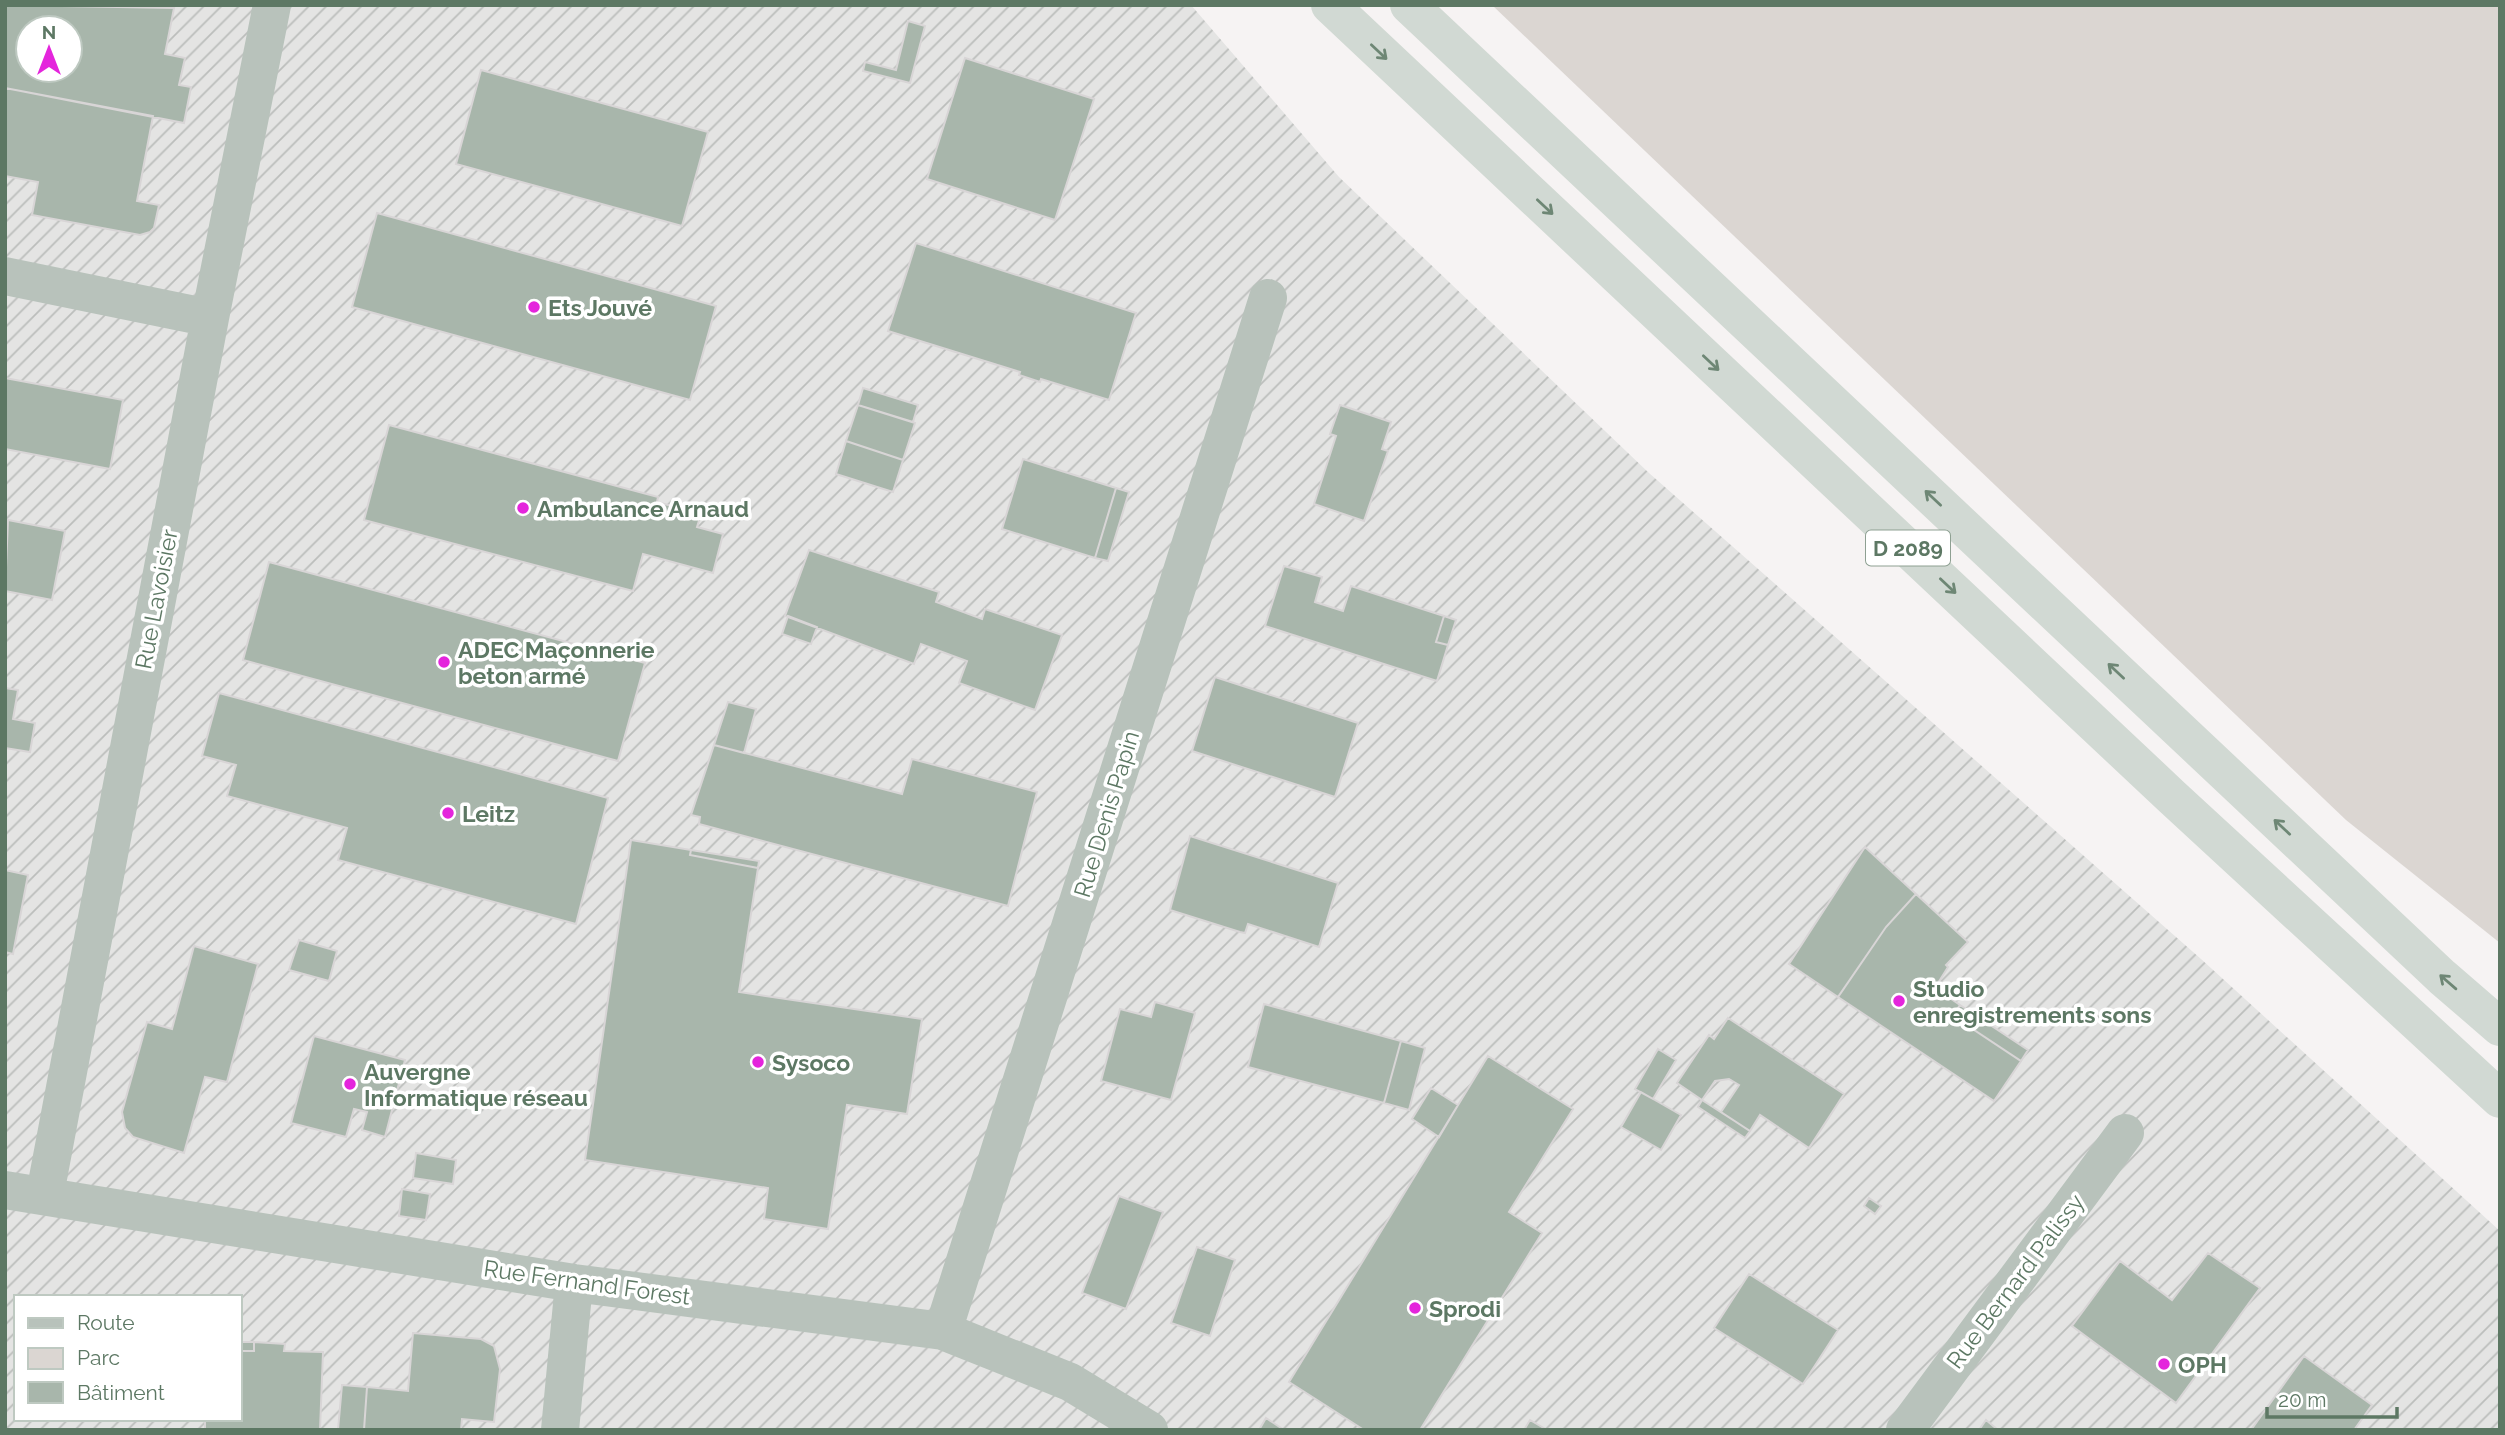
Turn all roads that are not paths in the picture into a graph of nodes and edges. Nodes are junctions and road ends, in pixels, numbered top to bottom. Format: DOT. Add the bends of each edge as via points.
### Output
graph roads {
  1 [pos="272,5"];
  2 [pos="1329,5"];
  3 [pos="1409,5"];
  4 [pos="5,276"];
  5 [pos="1268,298"];
  6 [pos="209,318"];
  7 [pos="2500,1027"];
  8 [pos="2500,1099"];
  9 [pos="2125,1133"];
  10 [pos="5,1190"];
  11 [pos="45,1194"];
  12 [pos="574,1283"];
  13 [pos="943,1331"];
  14 [pos="560,1430"];
  15 [pos="1149,1430"];
  16 [pos="1905,1430"];
  1 -- 6 [label="street, Rue Lavoisier"];
  2 -- 8 [label="highway, D 2089, one-way"];
  7 -- 3 [label="highway, D 2089, one-way"];
  4 -- 6 [label="street"];
  5 -- 13 [label="street, Rue Denis Papin"];
  6 -- 11 [label="street, Rue Lavoisier"];
  9 -- 16 [label="street, Rue Bernard Palissy"];
  10 -- 11 [label="street, Rue Fernand Forest"];
  11 -- 12 [label="street, Rue Fernand Forest"];
  12 -- 13 [label="street, Rue Fernand Forest"];
  12 -- 14 [label="street"];
  13 -- 15 [label="street, Rue Fernand Forest" via="1070,1382"];
}
